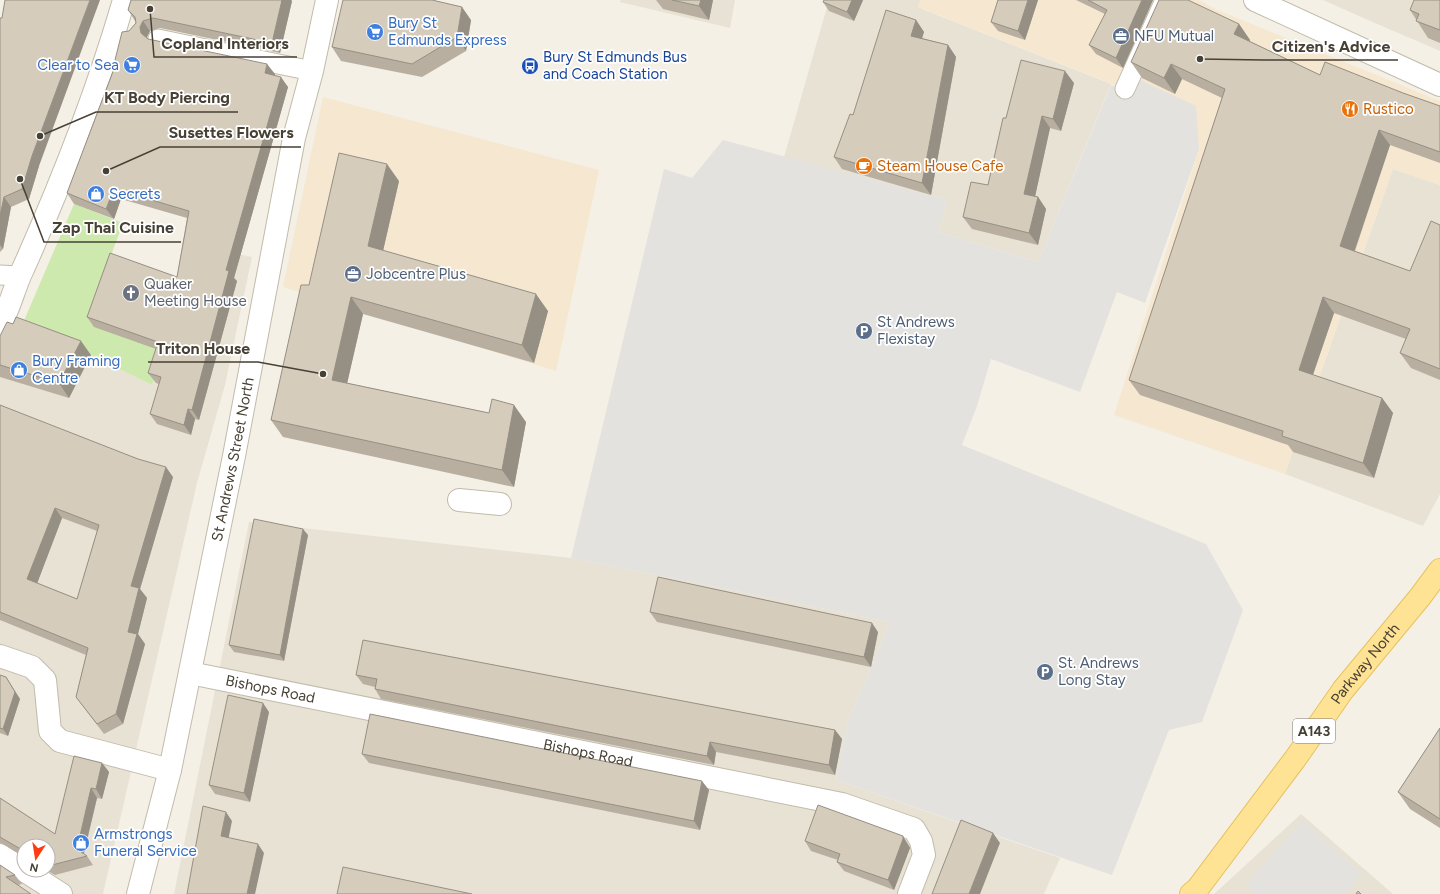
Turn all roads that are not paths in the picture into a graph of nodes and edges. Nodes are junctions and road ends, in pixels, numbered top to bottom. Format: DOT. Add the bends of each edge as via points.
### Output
graph roads {
  1 [pos="124,0"];
  2 [pos="327,0"];
  3 [pos="1165,0"];
  4 [pos="1254,0"];
  5 [pos="158,39"];
  6 [pos="312,71"];
  7 [pos="1440,85"];
  8 [pos="1125,89"];
  9 [pos="10,275"];
  10 [pos="0,325"];
  11 [pos="459,500"];
  12 [pos="500,504"];
  13 [pos="1440,570"];
  14 [pos="0,656"];
  15 [pos="190,673"];
  16 [pos="170,770"];
  17 [pos="0,855"];
  18 [pos="61,894"];
  19 [pos="138,894"];
  20 [pos="909,894"];
  21 [pos="1191,894"];
  1 -- 9 [label="street" via="124,30 46,218"];
  2 -- 6 [label="street, St Andrews Street North"];
  3 -- 8 [label="street"];
  4 -- 7 [label="street"];
  5 -- 6 [label="street"];
  6 -- 15 [label="street, St Andrews Street North" via="294,138"];
  9 -- 10 [label="street"];
  11 -- 12 [label="street"];
  13 -- 21 [label="main road, Parkway North / A143" via="1343,690 1286,771"];
  14 -- 16 [label="street" via="32,667 45,680 50,731 60,740"];
  15 -- 16 [label="street, St Andrews Street North"];
  15 -- 20 [label="street, Bishops Road" via="842,804 914,830 921,841 924,855"];
  16 -- 19 [label="street, St Andrews Street North"];
  17 -- 18 [label="street"];
}
